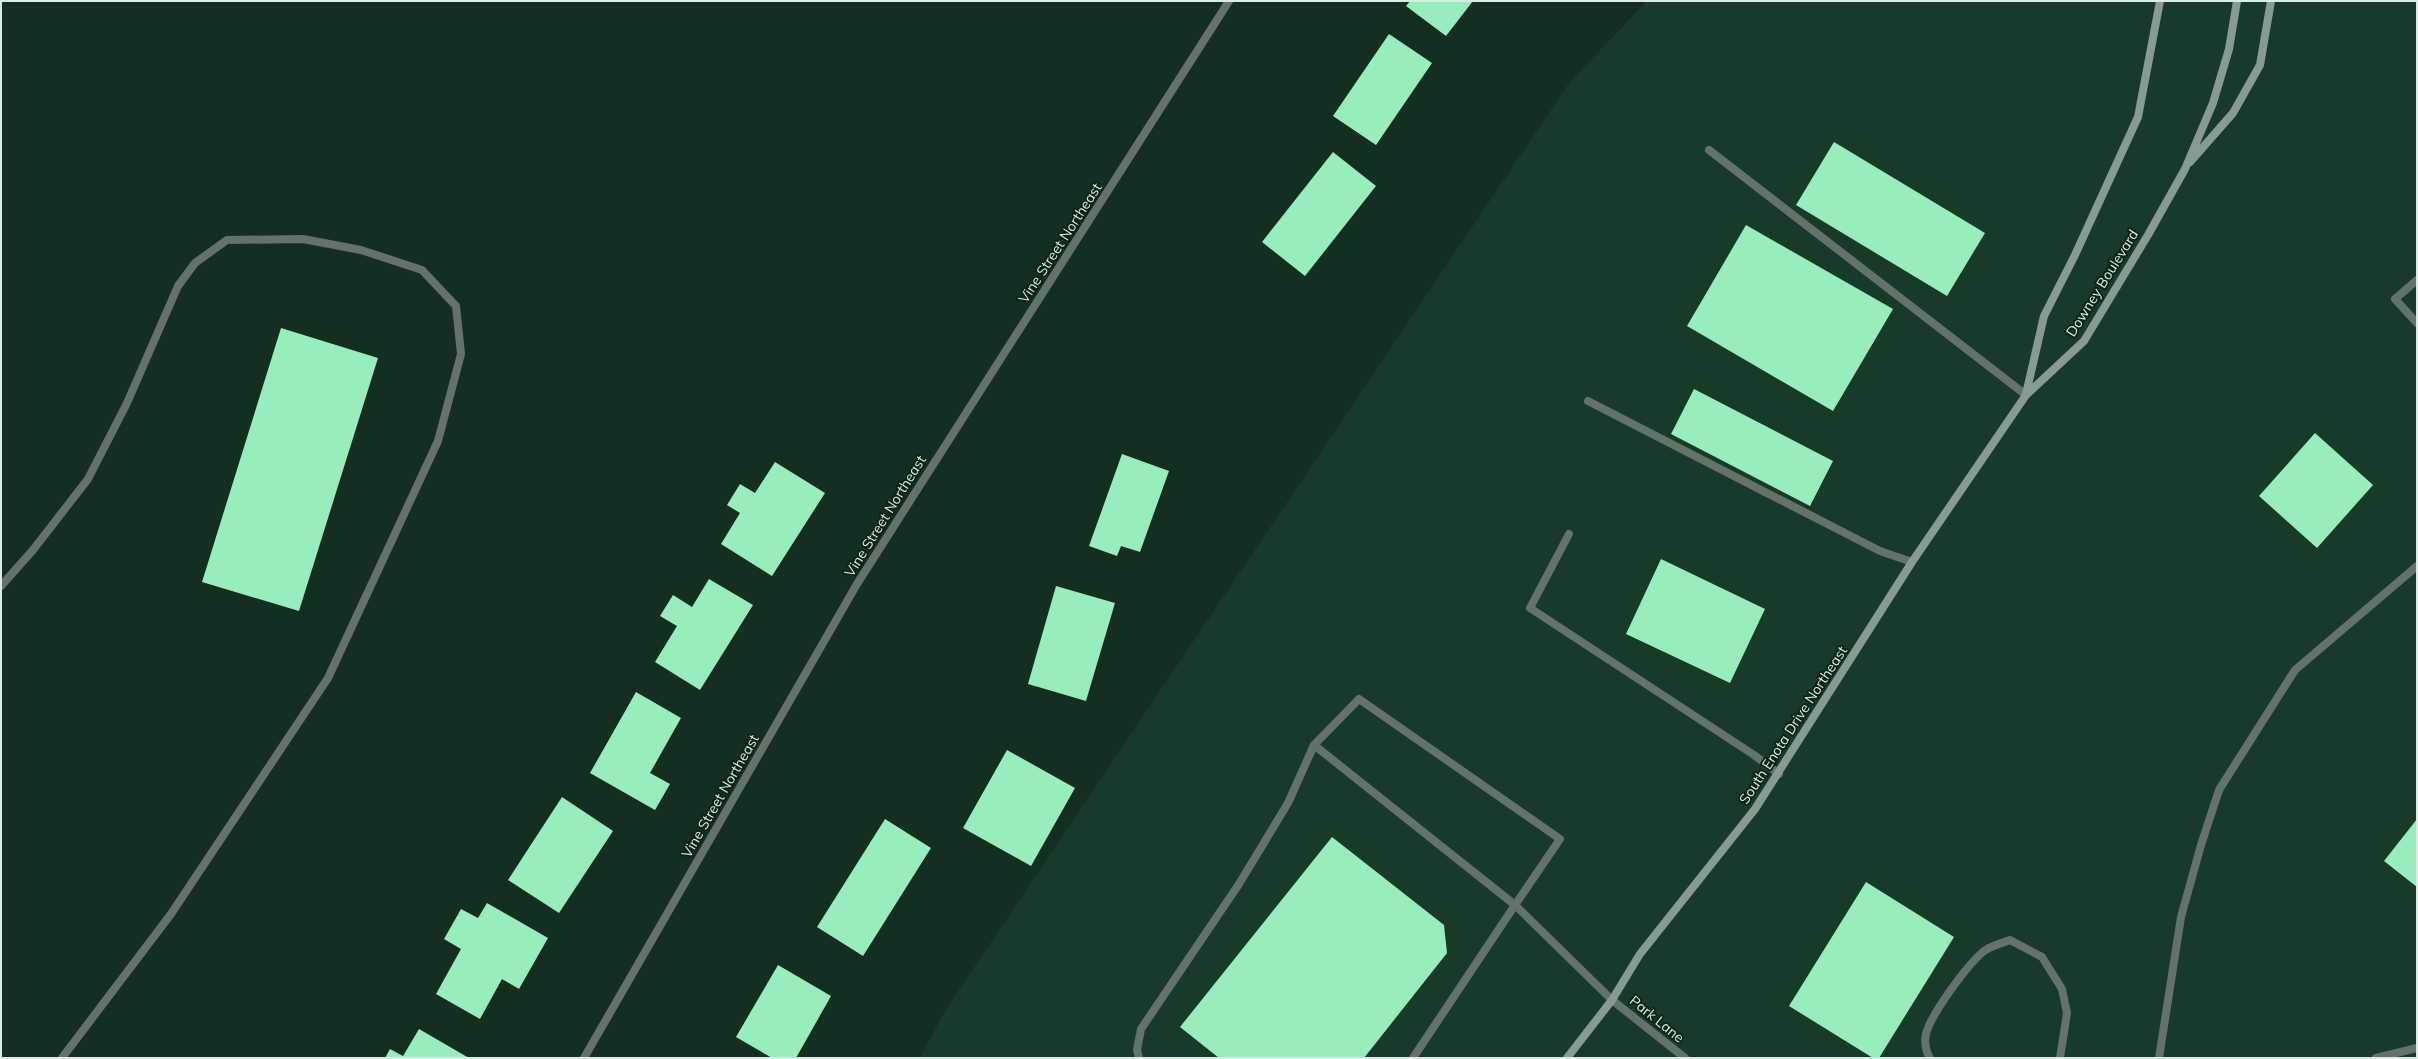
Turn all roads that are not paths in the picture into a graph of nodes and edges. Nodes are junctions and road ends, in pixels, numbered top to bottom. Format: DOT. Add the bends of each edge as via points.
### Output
graph roads {
  1 [pos="1229,1"];
  2 [pos="2160,1"];
  3 [pos="2237,1"];
  4 [pos="2271,1"];
  5 [pos="1709,150"];
  6 [pos="2185,168"];
  7 [pos="2417,280"];
  8 [pos="2417,323"];
  9 [pos="2026,395"];
  10 [pos="1588,401"];
  11 [pos="1569,534"];
  12 [pos="1912,562"];
  13 [pos="2417,566"];
  14 [pos="1,586"];
  15 [pos="1314,745"];
  16 [pos="1779,774"];
  17 [pos="1515,905"];
  18 [pos="1612,1000"];
  19 [pos="2417,1048"];
  20 [pos="62,1058"];
  21 [pos="584,1058"];
  22 [pos="1139,1058"];
  23 [pos="1413,1058"];
  24 [pos="1567,1058"];
  25 [pos="1684,1058"];
  26 [pos="1930,1058"];
  27 [pos="2060,1058"];
  28 [pos="2158,1058"];
  29 [pos="2376,1058"];
  1 -- 21 [label="street, Vine Street Northeast" via="857,584"];
  2 -- 9 [label="main road, Downey Boulevard" via="2138,117 2044,316"];
  3 -- 6 [label="main road, Downey Boulevard" via="2229,49 2213,103"];
  4 -- 6 [label="main road" via="2260,65 2233,113"];
  5 -- 9 [label="street"];
  6 -- 9 [label="main road, Downey Boulevard" via="2084,341"];
  7 -- 8 [label="street" via="2395,299"];
  9 -- 12 [label="main road, South Enota Drive Northeast"];
  10 -- 12 [label="street" via="1880,551"];
  11 -- 16 [label="street" via="1530,608"];
  12 -- 16 [label="main road, South Enota Drive Northeast"];
  13 -- 28 [label="street" via="2295,670 2219,790 2200,844 2181,917"];
  14 -- 20 [label="street" via="33,550 88,479 128,403 178,286 195,263 227,240 304,239 361,250 422,270 456,306 461,354 438,440 328,678 171,914"];
  15 -- 17 [label="street, Park Lane"];
  15 -- 17 [label="street" via="1359,699 1560,839"];
  15 -- 22 [label="street" via="1288,803 1243,878 1141,1030 1137,1050"];
  16 -- 18 [label="main road, South Enota Drive Northeast" via="1755,809 1640,954"];
  17 -- 18 [label="street, Park Lane"];
  17 -- 23 [label="street"];
  18 -- 24 [label="main road, South Enota Drive Northeast"];
  18 -- 25 [label="street, Park Lane"];
  19 -- 29 [label="street"];
  26 -- 27 [label="street" via="1927,1053 1926,1035 1934,1016 1963,974 1985,950 2010,940 2042,957 2062,989 2067,1013"];
}
